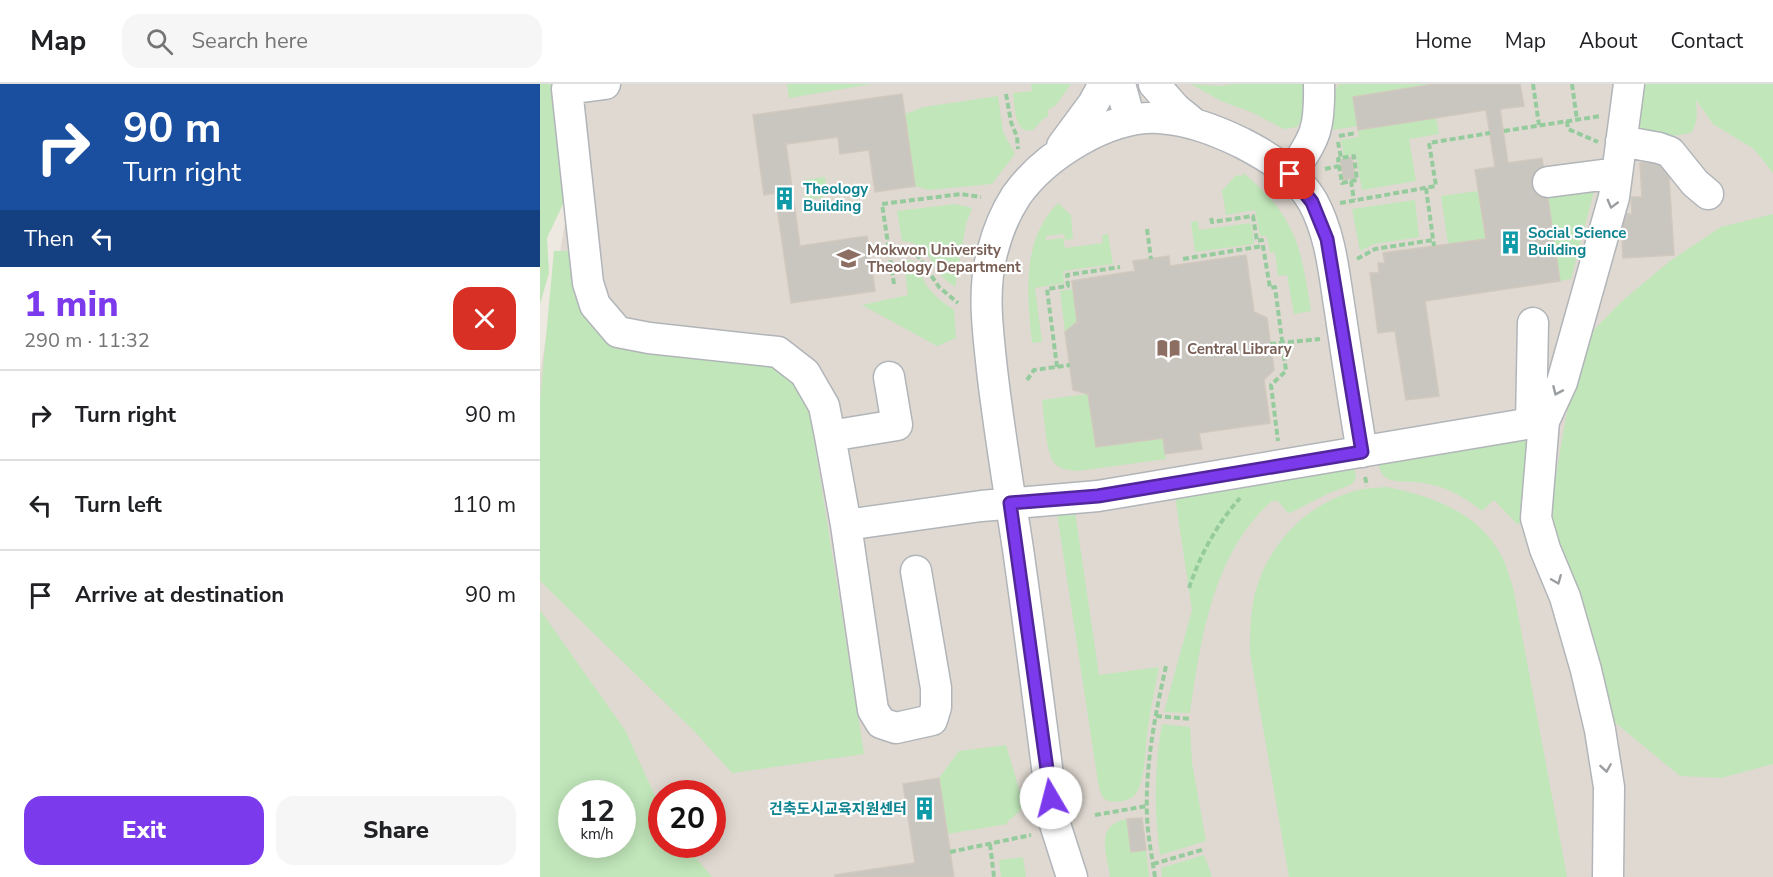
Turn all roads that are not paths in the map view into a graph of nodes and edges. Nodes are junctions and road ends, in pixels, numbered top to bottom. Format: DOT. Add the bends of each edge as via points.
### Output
graph roads {
  1 [pos="605,84"];
  2 [pos="1104,84"];
  3 [pos="1120,84"];
  4 [pos="1141,84"];
  5 [pos="1154,84"];
  6 [pos="1319,84"];
  7 [pos="1629,84"];
  8 [pos="566,87"];
  9 [pos="1136,120"];
  10 [pos="1192,122"];
  11 [pos="1614,144"];
  12 [pos="1051,161"];
  13 [pos="1290,174"];
  14 [pos="1548,182"];
  15 [pos="1708,194"];
  16 [pos="1533,323"];
  17 [pos="889,377"];
  18 [pos="1538,422"];
  19 [pos="830,436"];
  20 [pos="1362,452"];
  21 [pos="1010,503"];
  22 [pos="846,525"];
  23 [pos="916,571"];
  24 [pos="1072,877"];
  25 [pos="1608,877"];
  1 -- 8 [label="lane"];
  2 -- 12 [label="lane"];
  3 -- 9 [label="lane"];
  4 -- 9 [label="lane"];
  5 -- 10 [label="lane"];
  6 -- 13 [label="lane" via="1320,116 1314,138"];
  7 -- 11 [label="lane"];
  8 -- 19 [label="lane" via="588,283 595,305 618,332 777,352 805,373 824,406"];
  9 -- 10 [label="lane"];
  9 -- 12 [label="lane" via="1105,127"];
  10 -- 13 [label="lane" via="1261,153"];
  11 -- 14 [label="lane"];
  11 -- 15 [label="lane" via="1670,152"];
  11 -- 18 [label="lane, one-way" via="1614,197 1562,382"];
  12 -- 21 [label="lane" via="1027,183 1008,210 992,252 986,288 989,343"];
  13 -- 20 [label="lane" via="1312,202 1327,239"];
  16 -- 18 [label="lane"];
  17 -- 19 [label="lane" via="897,425"];
  18 -- 20 [label="lane"];
  18 -- 25 [label="lane, one-way" via="1536,518 1568,608 1600,730 1609,787"];
  19 -- 22 [label="lane"];
  20 -- 21 [label="lane" via="1098,496"];
  21 -- 22 [label="lane"];
  21 -- 24 [label="lane" via="1054,821"];
  22 -- 23 [label="lane" via="873,710 881,723 897,728 932,720 936,708"];
}
